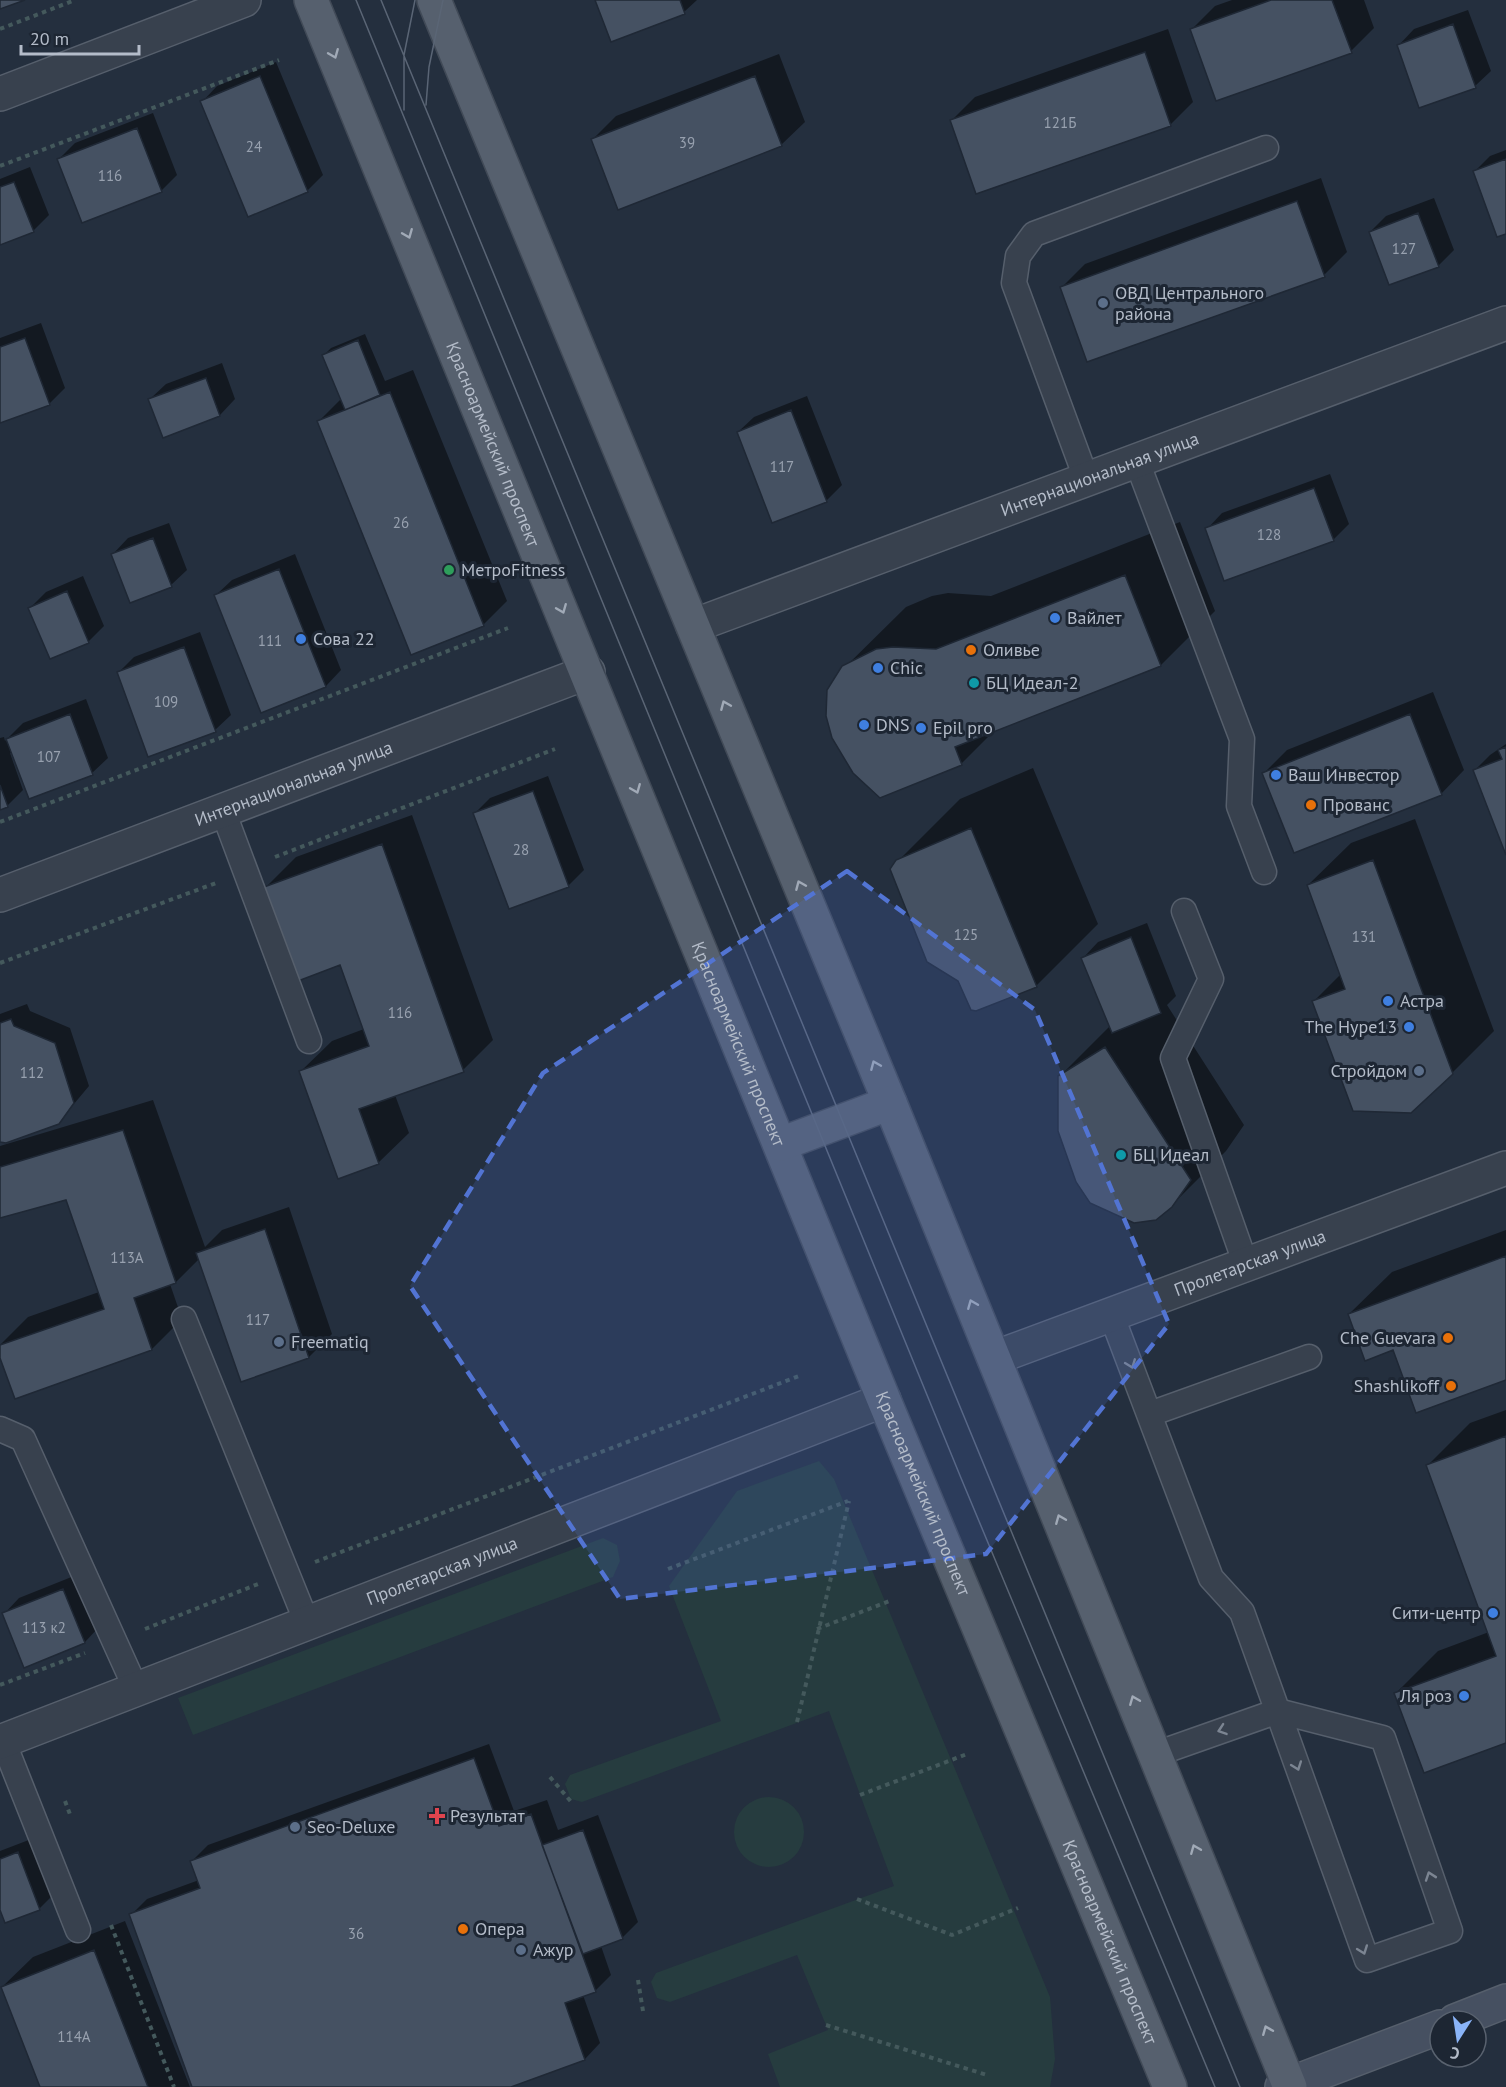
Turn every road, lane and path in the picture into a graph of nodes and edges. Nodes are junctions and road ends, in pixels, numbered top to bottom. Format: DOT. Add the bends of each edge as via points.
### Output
graph roads {
  1 [pos="75,0"];
  2 [pos="244,0"];
  3 [pos="311,0"];
  4 [pos="434,0"];
  5 [pos="0,28"];
  6 [pos="279,60"];
  7 [pos="0,94"];
  8 [pos="1266,148"];
  9 [pos="0,166"];
  10 [pos="1506,323"];
  11 [pos="1136,459"];
  12 [pos="1086,478"];
  13 [pos="693,626"];
  14 [pos="508,628"];
  15 [pos="588,672"];
  16 [pos="223,811"];
  17 [pos="0,822"];
  18 [pos="1264,872"];
  19 [pos="0,895"];
  20 [pos="1184,911"];
  21 [pos="309,1041"];
  22 [pos="890,1102"];
  23 [pos="781,1144"];
  24 [pos="1506,1168"];
  25 [pos="1246,1265"];
  26 [pos="1111,1314"];
  27 [pos="184,1319"];
  28 [pos="1309,1357"];
  29 [pos="994,1358"];
  30 [pos="799,1376"];
  31 [pos="885,1400"];
  32 [pos="1150,1414"];
  33 [pos="0,1429"];
  34 [pos="668,1569"];
  35 [pos="288,1573"];
  36 [pos="892,1600"];
  37 [pos="308,1623"];
  38 [pos="817,1629"];
  39 [pos="115,1641"];
  40 [pos="0,1685"];
  41 [pos="136,1689"];
  42 [pos="1278,1711"];
  43 [pos="797,1722"];
  44 [pos="1,1741"];
  45 [pos="967,1754"];
  46 [pos="1156,1754"];
  47 [pos="550,1777"];
  48 [pos="860,1795"];
  49 [pos="573,1804"];
  50 [pos="857,1899"];
  51 [pos="1018,1908"];
  52 [pos="111,1923"];
  53 [pos="78,1930"];
  54 [pos="638,1980"];
  55 [pos="1506,2001"];
  56 [pos="1486,2009"];
  57 [pos="643,2011"];
  58 [pos="826,2025"];
  59 [pos="1428,2032"];
  60 [pos="987,2075"];
  61 [pos="1287,2086"];
  62 [pos="174,2087"];
  63 [pos="1170,2087"];
  1 -- 5 [label="path"];
  2 -- 7 [label="street"];
  3 -- 15 [label="main road, Красноармейский проспект, one-way"];
  4 -- 13 [label="main road"];
  6 -- 9 [label="path"];
  8 -- 12 [label="lane" via="1034,234 1018,256 1014,283"];
  10 -- 11 [label="street, Интернациональная улица"];
  11 -- 12 [label="street, Интернациональная улица"];
  11 -- 18 [label="lane" via="1242,739 1239,806"];
  12 -- 13 [label="street, Интернациональная улица"];
  22 -- 13 [label="main road, one-way"];
  14 -- 17 [label="path"];
  15 -- 16 [label="street, Интернациональная улица"];
  15 -- 23 [label="main road, Красноармейский проспект, one-way"];
  16 -- 19 [label="street, Интернациональная улица"];
  16 -- 21 [label="lane"];
  20 -- 25 [label="lane" via="1211,979 1173,1058"];
  22 -- 23 [label="main road"];
  29 -- 22 [label="main road, one-way"];
  23 -- 31 [label="main road, Красноармейский проспект"];
  24 -- 25 [label="street, Пролетарская улица"];
  25 -- 26 [label="street, Пролетарская улица"];
  26 -- 29 [label="street, Пролетарская улица"];
  26 -- 32 [label="lane, one-way"];
  27 -- 35 [label="lane"];
  28 -- 32 [label="lane"];
  46 -- 29 [label="main road, one-way"];
  30 -- 35 [label="path"];
  31 -- 37 [label="street, Пролетарская улица"];
  31 -- 63 [label="main road, Красноармейский проспект"];
  32 -- 42 [label="lane" via="1211,1578 1242,1612"];
  33 -- 39 [label="lane" via="24,1439"];
  34 -- 38 [label="path" via="849,1501"];
  35 -- 37 [label="lane"];
  35 -- 39 [label="path"];
  36 -- 38 [label="path"];
  37 -- 41 [label="street, Пролетарская улица"];
  38 -- 43 [label="path"];
  39 -- 40 [label="path"];
  39 -- 41 [label="lane"];
  41 -- 44 [label="street, Пролетарская улица"];
  42 -- 42 [label="lane, one-way" via="1366,1960 1449,1931 1383,1738"];
  42 -- 46 [label="lane, one-way"];
  44 -- 53 [label="lane"];
  45 -- 48 [label="path"];
  61 -- 46 [label="main road, one-way"];
  47 -- 49 [label="path"];
  50 -- 51 [label="path" via="952,1935"];
  52 -- 62 [label="path"];
  54 -- 57 [label="path"];
  55 -- 56 [label="main road"];
  58 -- 60 [label="path"];
  59 -- 61 [label="main road"];
}
